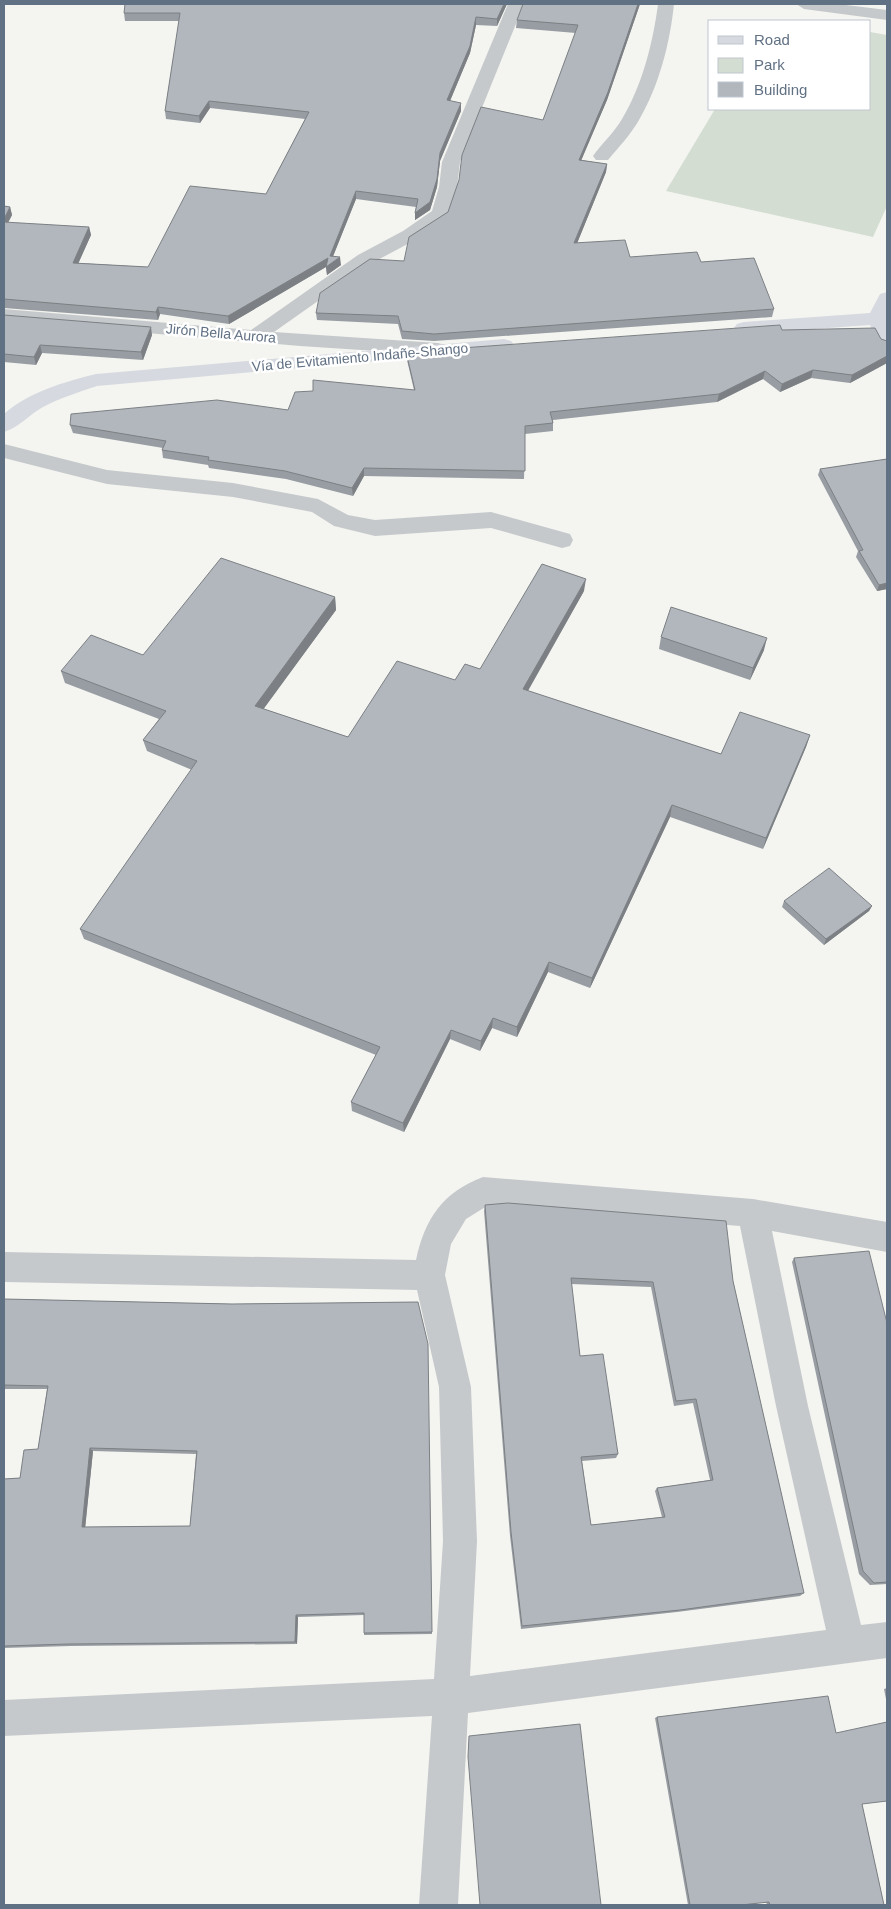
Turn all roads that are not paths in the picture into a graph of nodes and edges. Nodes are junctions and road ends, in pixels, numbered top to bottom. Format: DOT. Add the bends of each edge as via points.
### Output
graph roads {
  1 [pos="516,4"];
  2 [pos="666,4"];
  3 [pos="804,4"];
  4 [pos="887,15"];
  5 [pos="602,156"];
  6 [pos="887,298"];
  7 [pos="4,314"];
  8 [pos="877,318"];
  9 [pos="727,330"];
  10 [pos="255,336"];
  11 [pos="887,342"];
  12 [pos="527,343"];
  13 [pos="438,349"];
  14 [pos="4,425"];
  15 [pos="4,451"];
  16 [pos="562,540"];
  17 [pos="753,1213"];
  18 [pos="887,1237"];
  19 [pos="4,1267"];
  20 [pos="429,1275"];
  21 [pos="887,1640"];
  22 [pos="848,1646"];
  23 [pos="450,1698"];
  24 [pos="4,1718"];
  25 [pos="438,1905"];
  1 -- 10 [label="street" via="451,162 440,214 410,235 365,259"];
  2 -- 5 [label="street" via="646,84 632,118"];
  3 -- 4 [label="street"];
  6 -- 8 [label="main road"];
  7 -- 10 [label="street, Jirón Bella Aurora"];
  8 -- 9 [label="main road"];
  8 -- 11 [label="main road"];
  10 -- 13 [label="street, Jirón Bella Aurora"];
  12 -- 13 [label="main road, Vía de Evitamiento Indañe-Shango"];
  13 -- 14 [label="main road, Vía de Evitamiento Indañe-Shango" via="96,380 50,394 14,415"];
  15 -- 16 [label="street" via="107,477 233,490 318,506 342,521 375,528 491,520"];
  17 -- 18 [label="street"];
  17 -- 20 [label="street" via="483,1191 455,1209 436,1240"];
  17 -- 22 [label="street" via="792,1406"];
  19 -- 20 [label="street"];
  20 -- 23 [label="street" via="455,1387 460,1541"];
  21 -- 22 [label="street"];
  22 -- 23 [label="street"];
  23 -- 24 [label="street"];
  23 -- 25 [label="street"];
}
